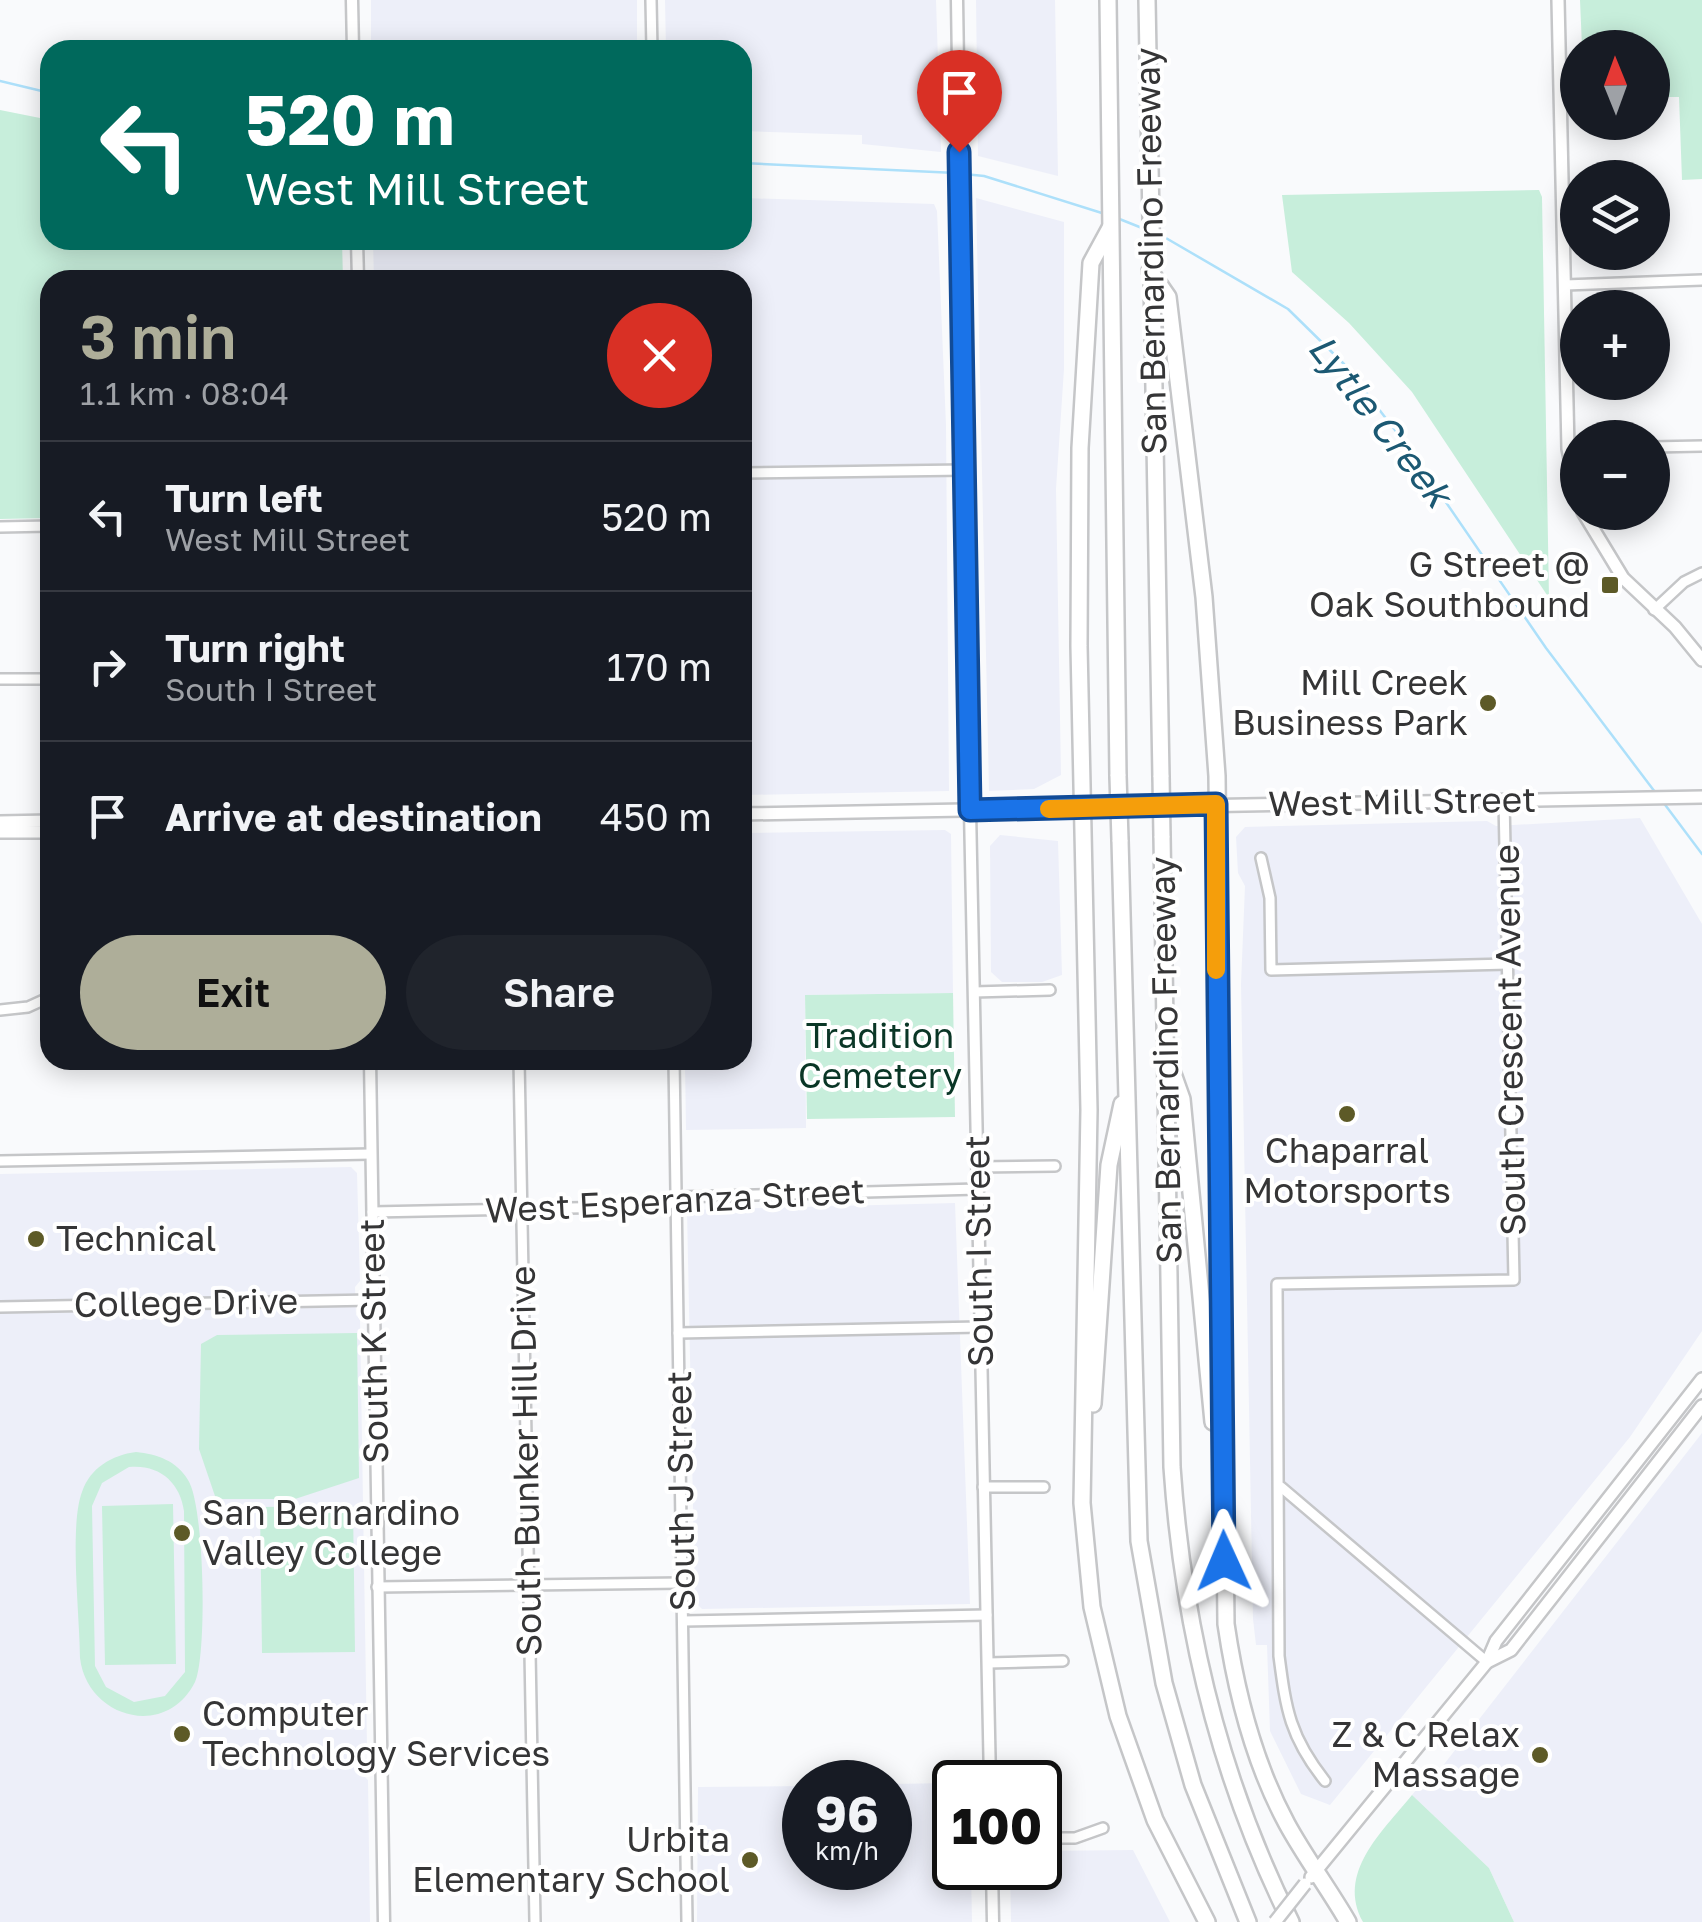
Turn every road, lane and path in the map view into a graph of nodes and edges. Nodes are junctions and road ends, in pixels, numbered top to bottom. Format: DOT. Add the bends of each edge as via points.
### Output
graph roads {
  1 [pos="352,0"];
  2 [pos="652,0"];
  3 [pos="957,0"];
  4 [pos="1108,0"];
  5 [pos="1147,0"];
  6 [pos="1558,0"];
  7 [pos="354,40"];
  8 [pos="652,40"];
  9 [pos="960,196"];
  10 [pos="1110,228"];
  11 [pos="1150,271"];
  12 [pos="1702,280"];
  13 [pos="1565,285"];
  14 [pos="1571,420"];
  15 [pos="1702,446"];
  16 [pos="1670,447"];
  17 [pos="965,470"];
  18 [pos="752,473"];
  19 [pos="40,526"];
  20 [pos="0,527"];
  21 [pos="1592,530"];
  22 [pos="1702,573"];
  23 [pos="1654,610"];
  24 [pos="1702,660"];
  25 [pos="40,678"];
  26 [pos="0,679"];
  27 [pos="1696,797"];
  28 [pos="1504,800"];
  29 [pos="1216,804"];
  30 [pos="1082,808"];
  31 [pos="970,810"];
  32 [pos="752,814"];
  33 [pos="40,821"];
  34 [pos="0,822"];
  35 [pos="0,832"];
  36 [pos="40,832"];
  37 [pos="1261,858"];
  38 [pos="1508,964"];
  39 [pos="1050,990"];
  40 [pos="974,992"];
  41 [pos="40,1002"];
  42 [pos="0,1010"];
  43 [pos="1167,1054"];
  44 [pos="370,1070"];
  45 [pos="519,1070"];
  46 [pos="674,1070"];
  47 [pos="1128,1076"];
  48 [pos="371,1154"];
  49 [pos="0,1161"];
  50 [pos="1055,1166"];
  51 [pos="978,1167"];
  52 [pos="978,1189"];
  53 [pos="676,1197"];
  54 [pos="521,1209"];
  55 [pos="372,1212"];
  56 [pos="372,1300"];
  57 [pos="0,1307"];
  58 [pos="980,1326"];
  59 [pos="678,1333"];
  60 [pos="1702,1379"];
  61 [pos="1702,1406"];
  62 [pos="1044,1487"];
  63 [pos="1281,1487"];
  64 [pos="984,1488"];
  65 [pos="682,1583"];
  66 [pos="530,1586"];
  67 [pos="377,1588"];
  68 [pos="1225,1600"];
  69 [pos="987,1615"];
  70 [pos="683,1621"];
  71 [pos="1102,1652"];
  72 [pos="1063,1662"];
  73 [pos="1487,1662"];
  74 [pos="988,1663"];
  75 [pos="990,1760"];
  76 [pos="1325,1781"];
  77 [pos="1103,1828"];
  78 [pos="1062,1838"];
  79 [pos="1318,1868"];
  80 [pos="992,1890"];
  81 [pos="384,1922"];
  82 [pos="535,1922"];
  83 [pos="687,1922"];
  84 [pos="993,1922"];
  85 [pos="1206,1922"];
  86 [pos="1248,1922"];
  87 [pos="1275,1922"];
  88 [pos="1291,1922"];
  89 [pos="1348,1922"];
  1 -- 7 [label="street"];
  2 -- 8 [label="street"];
  3 -- 9 [label="street, South I Street"];
  4 -- 10 [label="highway, San Bernardino Freeway"];
  5 -- 11 [label="highway, San Bernardino Freeway"];
  6 -- 13 [label="main road"];
  9 -- 17 [label="street, South I Street"];
  10 -- 30 [label="highway" via="1092,263 1080,448"];
  10 -- 47 [label="highway, San Bernardino Freeway, bridge"];
  11 -- 29 [label="highway" via="1168,297 1207,634"];
  11 -- 43 [label="highway, San Bernardino Freeway, bridge"];
  12 -- 13 [label="street"];
  13 -- 14 [label="main road"];
  15 -- 16 [label="street"];
  17 -- 18 [label="street"];
  17 -- 31 [label="street, South I Street"];
  19 -- 20 [label="street"];
  21 -- 23 [label="main road"];
  22 -- 23 [label="street"];
  23 -- 24 [label="main road"];
  25 -- 26 [label="street"];
  27 -- 28 [label="main road, West Mill Street"];
  28 -- 29 [label="main road, West Mill Street"];
  28 -- 38 [label="street, South Crescent Avenue"];
  29 -- 30 [label="main road, West Mill Street"];
  29 -- 68 [label="highway"];
  30 -- 31 [label="main road, West Mill Street"];
  30 -- 71 [label="highway" via="1089,1091 1082,1504"];
  31 -- 32 [label="main road, West Mill Street"];
  31 -- 40 [label="street, South I Street"];
  33 -- 34 [label="main road"];
  35 -- 36 [label="main road"];
  37 -- 38 [label="street" via="1270,898 1271,970"];
  38 -- 63 [label="street, South Crescent Avenue" via="1514,1280 1278,1284"];
  39 -- 40 [label="street"];
  40 -- 51 [label="street, South I Street"];
  41 -- 42 [label="street"];
  43 -- 68 [label="highway" via="1182,1099"];
  43 -- 88 [label="highway, San Bernardino Freeway" via="1172,1466 1182,1582 1215,1732 1252,1838"];
  44 -- 48 [label="street, South K Street"];
  45 -- 54 [label="street, South Bunker Hill Drive"];
  46 -- 53 [label="street, South J Street"];
  47 -- 71 [label="highway" via="1109,1165 1092,1423"];
  47 -- 86 [label="highway, San Bernardino Freeway" via="1139,1541 1164,1683 1194,1785"];
  48 -- 49 [label="street"];
  48 -- 55 [label="street, South K Street"];
  50 -- 51 [label="street"];
  51 -- 52 [label="street, South I Street"];
  52 -- 53 [label="street, West Esperanza Street"];
  52 -- 58 [label="street, South I Street"];
  53 -- 54 [label="street, West Esperanza Street" via="667,1206"];
  53 -- 59 [label="street, South J Street"];
  54 -- 55 [label="street, West Esperanza Street"];
  54 -- 66 [label="street, South Bunker Hill Drive"];
  55 -- 56 [label="street, South K Street"];
  56 -- 57 [label="street, College Drive"];
  56 -- 67 [label="street, South K Street"];
  58 -- 59 [label="street"];
  58 -- 64 [label="street, South I Street"];
  59 -- 65 [label="street, South J Street"];
  60 -- 73 [label="main road" via="1496,1641"];
  61 -- 73 [label="main road" via="1510,1650"];
  62 -- 64 [label="street"];
  63 -- 73 [label="street"];
  63 -- 76 [label="street" via="1279,1656 1286,1714 1300,1749"];
  64 -- 69 [label="street, South I Street"];
  65 -- 66 [label="street"];
  65 -- 70 [label="street, South J Street"];
  66 -- 67 [label="street"];
  66 -- 82 [label="street, South Bunker Hill Drive"];
  67 -- 81 [label="street, South K Street"];
  68 -- 79 [label="highway" via="1230,1654 1252,1740 1286,1823"];
  69 -- 70 [label="street"];
  69 -- 74 [label="street, South I Street"];
  70 -- 83 [label="street, South J Street"];
  71 -- 85 [label="highway" via="1134,1769"];
  72 -- 74 [label="street"];
  73 -- 79 [label="main road"];
  74 -- 75 [label="street, South I Street"];
  77 -- 78 [label="street"];
  79 -- 87 [label="main road, bridge"];
  79 -- 89 [label="highway"];
  80 -- 84 [label="street"];
}
